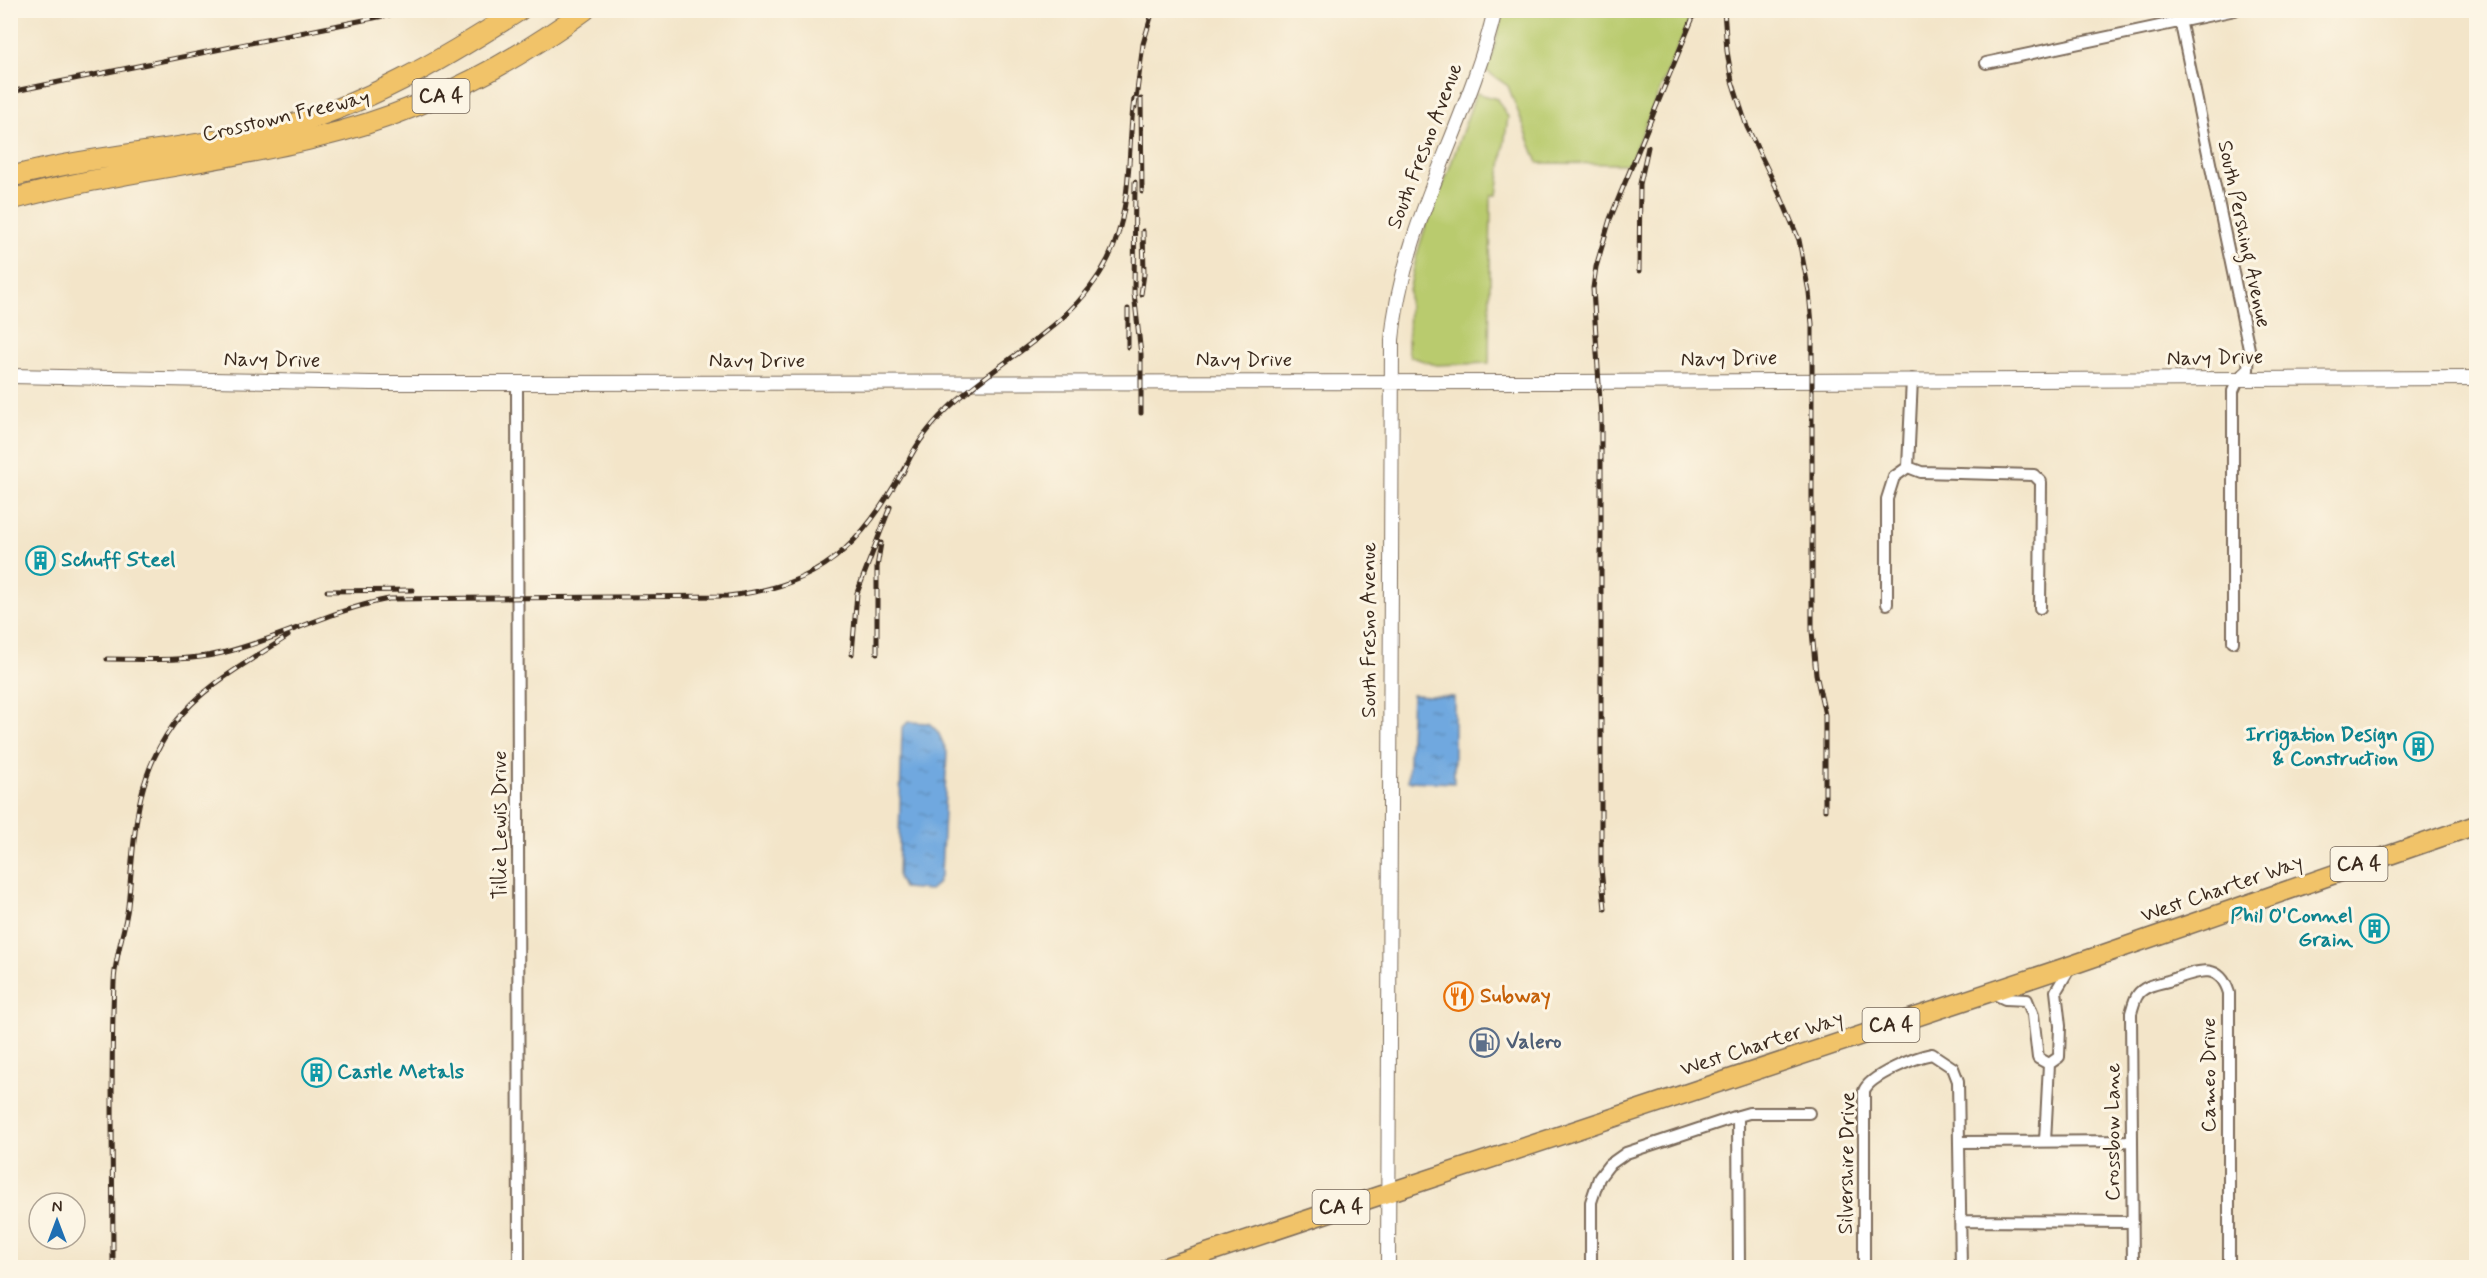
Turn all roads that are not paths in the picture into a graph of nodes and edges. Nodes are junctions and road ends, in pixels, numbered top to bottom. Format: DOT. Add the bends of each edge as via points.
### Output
graph roads {
  1 [pos="520,10"];
  2 [pos="585,10"];
  3 [pos="1495,10"];
  4 [pos="2178,10"];
  5 [pos="2235,10"];
  6 [pos="2180,23"];
  7 [pos="1986,63"];
  8 [pos="280,137"];
  9 [pos="10,177"];
  10 [pos="10,200"];
  11 [pos="10,376"];
  12 [pos="2239,378"];
  13 [pos="2476,378"];
  14 [pos="1912,379"];
  15 [pos="1390,381"];
  16 [pos="517,382"];
  17 [pos="1908,466"];
  18 [pos="1887,604"];
  19 [pos="2040,608"];
  20 [pos="2233,642"];
  21 [pos="2476,825"];
  22 [pos="2072,965"];
  23 [pos="1990,992"];
  24 [pos="2135,997"];
  25 [pos="2049,1064"];
  26 [pos="1809,1113"];
  27 [pos="1738,1116"];
  28 [pos="2045,1141"];
  29 [pos="2132,1141"];
  30 [pos="1961,1142"];
  31 [pos="1388,1191"];
  32 [pos="1961,1221"];
  33 [pos="2133,1222"];
  34 [pos="519,1268"];
  35 [pos="1162,1268"];
  36 [pos="1388,1268"];
  37 [pos="1591,1268"];
  38 [pos="1739,1268"];
  39 [pos="1864,1268"];
  40 [pos="1961,1268"];
  41 [pos="2133,1268"];
  42 [pos="2229,1268"];
  1 -- 8 [label="highway, Crosstown Freeway / CA 4" via="404,78"];
  2 -- 8 [label="highway, Crosstown Freeway / CA 4" via="503,64 442,95 358,126"];
  3 -- 15 [label="street, South Fresno Avenue" via="1406,257 1395,302"];
  4 -- 6 [label="street, South Pershing Avenue"];
  5 -- 6 [label="street"];
  6 -- 7 [label="street"];
  6 -- 12 [label="street, South Pershing Avenue" via="2249,349 2248,370"];
  8 -- 9 [label="highway, Crosstown Freeway / CA 4"];
  8 -- 10 [label="highway, Crosstown Freeway / CA 4"];
  11 -- 16 [label="street, Navy Drive"];
  12 -- 13 [label="street, Navy Drive"];
  12 -- 14 [label="street, Navy Drive"];
  12 -- 20 [label="street, South Pershing Avenue" via="2234,391"];
  14 -- 15 [label="street, Navy Drive"];
  14 -- 17 [label="street"];
  15 -- 16 [label="street, Navy Drive"];
  15 -- 31 [label="street, South Fresno Avenue"];
  16 -- 34 [label="street, Tillie Lewis Drive"];
  17 -- 18 [label="street" via="1894,477 1887,499"];
  17 -- 19 [label="street" via="1921,472 2034,475 2041,482"];
  21 -- 22 [label="highway, West Charter Way / CA 4"];
  22 -- 23 [label="highway, West Charter Way / CA 4"];
  22 -- 25 [label="street" via="2056,991 2059,1057"];
  23 -- 25 [label="street" via="2005,999 2027,1000 2033,1014 2038,1058"];
  23 -- 31 [label="highway, West Charter Way / CA 4"];
  24 -- 29 [label="street, Crossbow Lane" via="2131,1013"];
  24 -- 42 [label="street, Cameo Drive" via="2144,989 2199,971 2210,971 2225,982 2229,993"];
  25 -- 28 [label="street"];
  26 -- 27 [label="street"];
  27 -- 37 [label="street" via="1626,1153 1609,1165 1599,1178 1591,1202"];
  27 -- 38 [label="street"];
  28 -- 29 [label="street"];
  28 -- 30 [label="street"];
  29 -- 33 [label="street, Crossbow Lane"];
  30 -- 32 [label="street"];
  30 -- 39 [label="street, Silvershire Drive" via="1958,1081 1953,1068 1932,1054 1866,1084"];
  31 -- 35 [label="highway, West Charter Way / CA 4"];
  31 -- 36 [label="street, South Fresno Avenue"];
  32 -- 33 [label="street"];
  32 -- 40 [label="street"];
  33 -- 41 [label="street, Crossbow Lane"];
}
